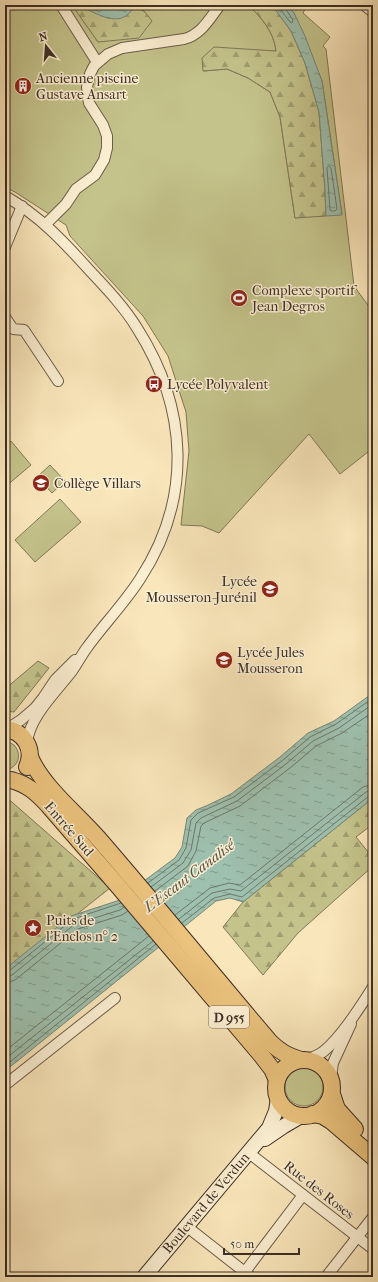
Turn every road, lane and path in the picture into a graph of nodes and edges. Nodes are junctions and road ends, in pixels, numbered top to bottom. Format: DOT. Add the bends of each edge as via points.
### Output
graph roads {
  1 [pos="61,5"];
  2 [pos="220,5"];
  3 [pos="364,5"];
  4 [pos="373,12"];
  5 [pos="97,62"];
  6 [pos="5,196"];
  7 [pos="22,206"];
  8 [pos="46,224"];
  9 [pos="5,247"];
  10 [pos="5,317"];
  11 [pos="58,381"];
  12 [pos="86,649"];
  13 [pos="6,729"];
  14 [pos="29,750"];
  15 [pos="8,780"];
  16 [pos="184,952"];
  17 [pos="373,987"];
  18 [pos="115,998"];
  19 [pos="354,1015"];
  20 [pos="304,1060"];
  21 [pos="331,1077"];
  22 [pos="277,1080"];
  23 [pos="5,1085"];
  24 [pos="332,1094"];
  25 [pos="278,1098"];
  26 [pos="307,1115"];
  27 [pos="373,1148"];
  28 [pos="251,1150"];
  29 [pos="373,1158"];
  30 [pos="303,1195"];
  31 [pos="373,1217"];
  32 [pos="186,1226"];
  33 [pos="357,1237"];
  34 [pos="373,1249"];
  35 [pos="246,1275"];
  36 [pos="144,1277"];
  37 [pos="326,1277"];
  1 -- 5 [label="street"];
  2 -- 5 [label="street" via="193,36 122,48"];
  3 -- 4 [label="street"];
  5 -- 8 [label="street" via="90,74 87,93 89,103 107,136 104,160 95,175 76,189 62,209"];
  6 -- 7 [label="street"];
  7 -- 8 [label="street"];
  7 -- 9 [label="street"];
  8 -- 12 [label="street" via="117,301 148,346 168,390 178,448 174,496 158,546 134,588"];
  10 -- 11 [label="street" via="13,329 24,330"];
  12 -- 13 [label="street" via="58,675 35,708 22,720"];
  12 -- 14 [label="street" via="34,722 29,732"];
  13 -- 14 [label="main road" via="20,734"];
  14 -- 15 [label="main road" via="28,764 24,771"];
  14 -- 16 [label="main road, Entrée Sud / D 955" via="36,769 48,785 126,871"];
  15 -- 16 [label="main road, Entrée Sud / D 955" via="25,784 37,794 119,887"];
  16 -- 20 [label="main road, D 955" via="274,1047 285,1054"];
  16 -- 22 [label="main road, D 955" via="265,1060"];
  17 -- 19 [label="street"];
  18 -- 23 [label="street"];
  19 -- 20 [label="street" via="324,1051"];
  19 -- 21 [label="street" via="333,1063"];
  20 -- 21 [label="main road" via="322,1065"];
  20 -- 22 [label="main road" via="286,1066"];
  21 -- 24 [label="main road"];
  22 -- 25 [label="main road"];
  24 -- 26 [label="main road" via="321,1111"];
  24 -- 27 [label="main road" via="339,1112"];
  25 -- 26 [label="main road" via="293,1114"];
  25 -- 28 [label="street, Boulevard de Verdun" via="273,1122"];
  26 -- 28 [label="street, Boulevard de Verdun" via="276,1130"];
  26 -- 29 [label="main road" via="323,1116 331,1120"];
  28 -- 30 [label="street, Rue des Roses"];
  28 -- 32 [label="street, Boulevard de Verdun"];
  30 -- 33 [label="street, Rue des Roses"];
  30 -- 35 [label="street"];
  31 -- 33 [label="street"];
  32 -- 35 [label="street"];
  32 -- 36 [label="street, Boulevard de Verdun"];
  33 -- 34 [label="street, Rue des Roses"];
  33 -- 37 [label="street"];
}
